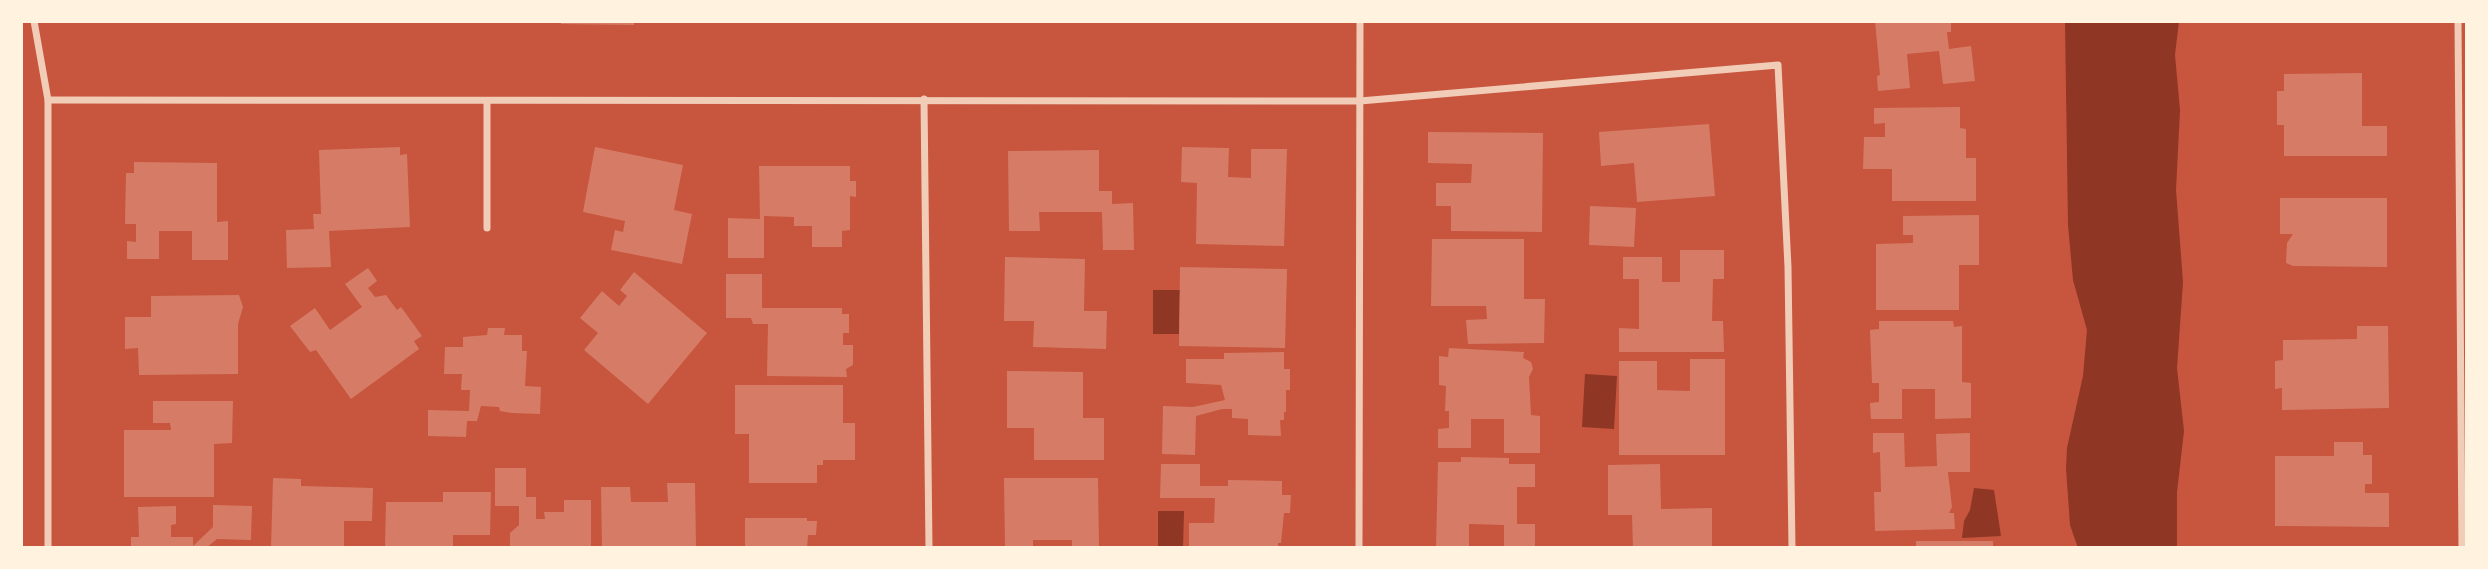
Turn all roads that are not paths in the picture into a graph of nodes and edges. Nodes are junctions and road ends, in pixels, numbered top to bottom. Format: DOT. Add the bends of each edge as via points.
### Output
graph roads {
  1 [pos="34,21"];
  2 [pos="1360,21"];
  3 [pos="2458,21"];
  4 [pos="924,99"];
  5 [pos="48,100"];
  6 [pos="487,101"];
  7 [pos="1360,101"];
  8 [pos="487,228"];
  9 [pos="48,548"];
  10 [pos="929,548"];
  11 [pos="1359,548"];
  12 [pos="1792,548"];
  13 [pos="2462,548"];
  1 -- 5 [label="street"];
  2 -- 7 [label="street"];
  3 -- 13 [label="street"];
  4 -- 6 [label="street"];
  4 -- 7 [label="street"];
  4 -- 10 [label="street"];
  5 -- 6 [label="street"];
  5 -- 9 [label="street"];
  6 -- 8 [label="street"];
  7 -- 11 [label="street"];
  7 -- 12 [label="street" via="1778,65 1788,267"];
}
